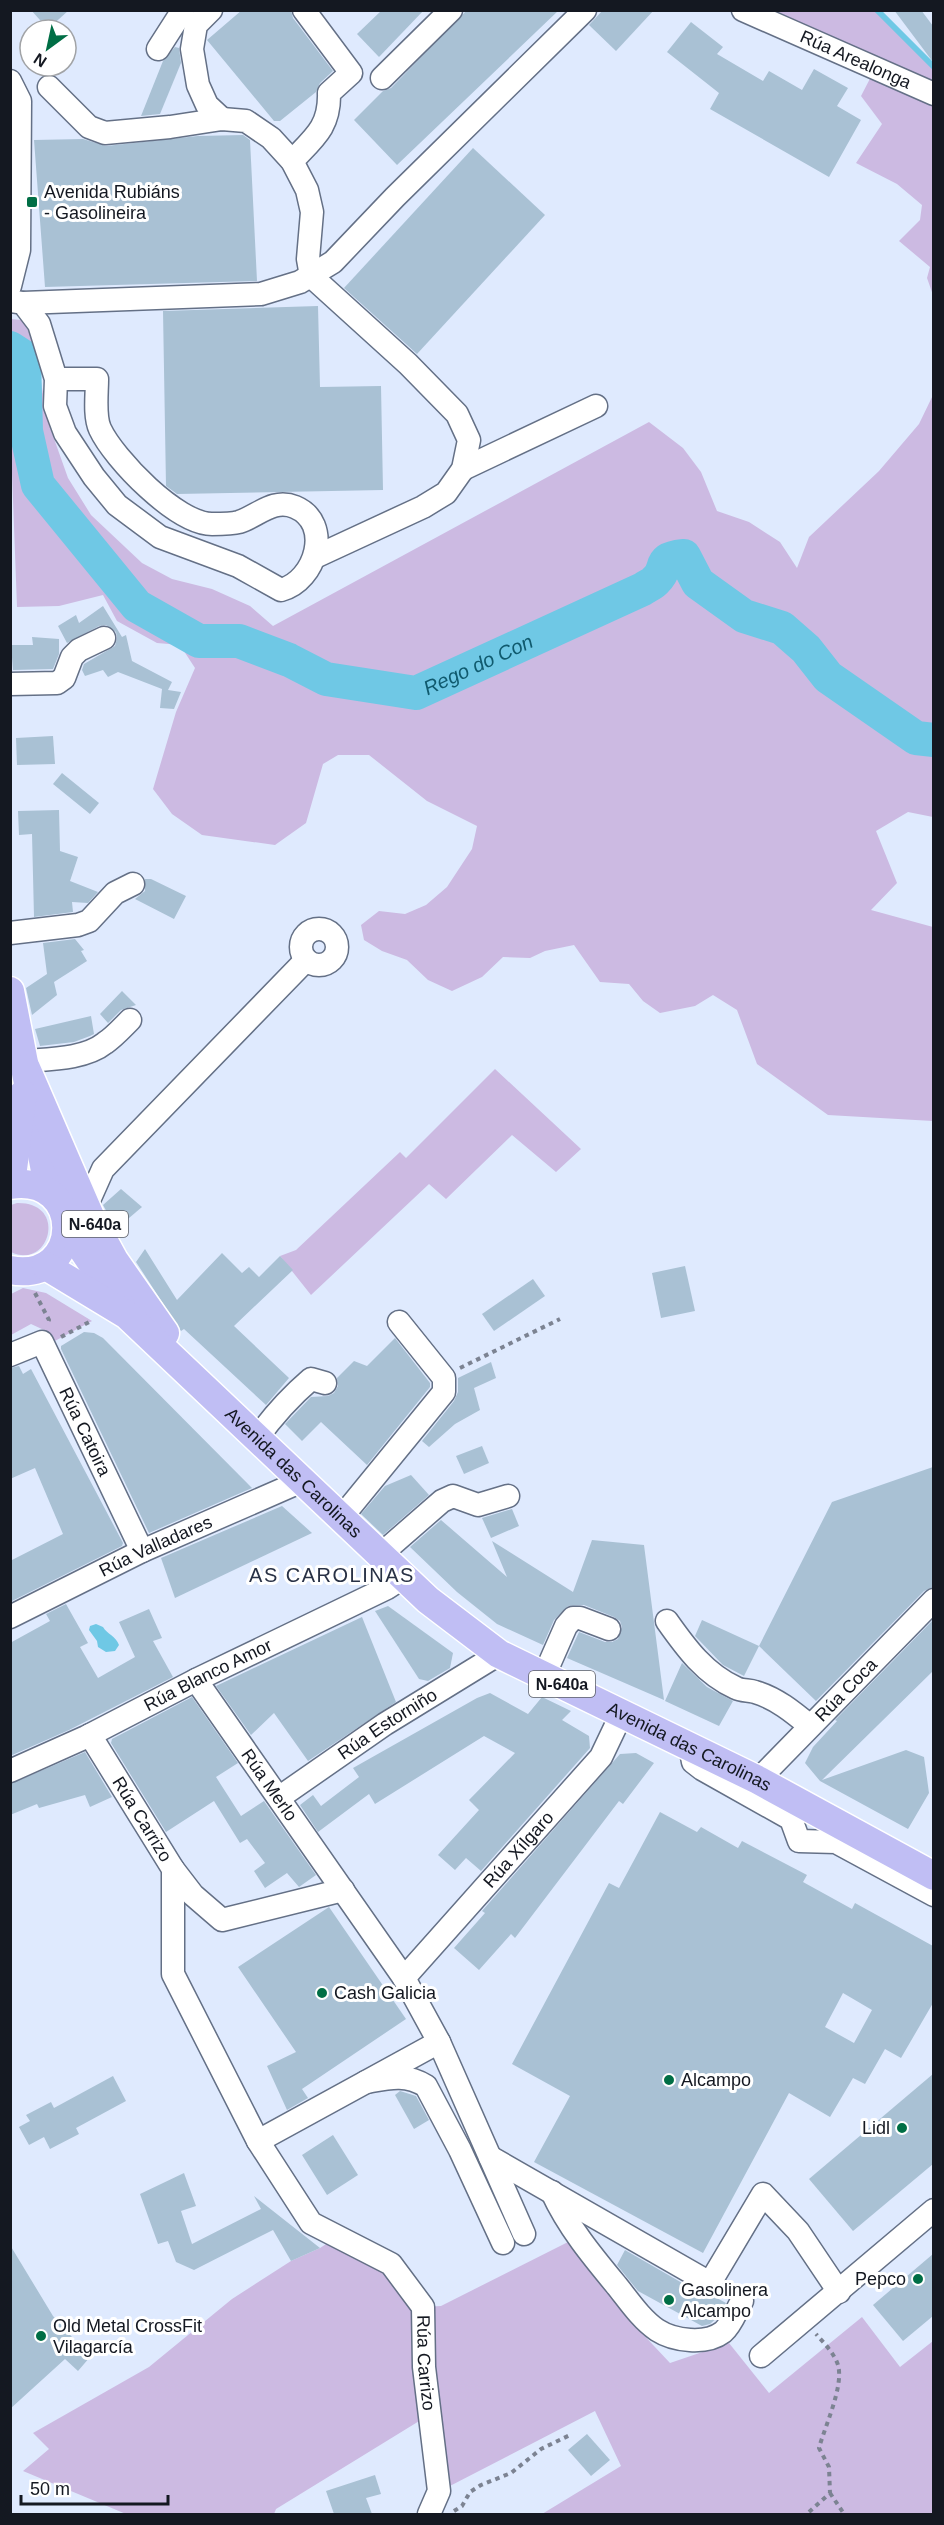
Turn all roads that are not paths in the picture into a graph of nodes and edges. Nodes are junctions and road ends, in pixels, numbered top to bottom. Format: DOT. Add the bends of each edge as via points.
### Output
graph roads {
  1 [pos="183,10"];
  2 [pos="211,10"];
  3 [pos="304,10"];
  4 [pos="451,10"];
  5 [pos="585,10"];
  6 [pos="743,10"];
  7 [pos="158,49"];
  8 [pos="382,78"];
  9 [pos="10,81"];
  10 [pos="49,87"];
  11 [pos="933,94"];
  12 [pos="222,119"];
  13 [pos="292,161"];
  14 [pos="311,276"];
  15 [pos="15,296"];
  16 [pos="56,379"];
  17 [pos="596,406"];
  18 [pos="463,469"];
  19 [pos="315,557"];
  20 [pos="104,638"];
  21 [pos="10,684"];
  22 [pos="133,884"];
  23 [pos="10,933"];
  24 [pos="306,960"];
  25 [pos="10,991"];
  26 [pos="130,1020"];
  27 [pos="26,1065"];
  28 [pos="16,1112"];
  29 [pos="67,1164"];
  30 [pos="103,1169"];
  31 [pos="11,1185"];
  32 [pos="49,1191"];
  33 [pos="77,1218"];
  34 [pos="25,1276"];
  35 [pos="127,1316"];
  36 [pos="399,1322"];
  37 [pos="10,1355"];
  38 [pos="184,1369"];
  39 [pos="325,1383"];
  40 [pos="257,1438"];
  41 [pos="302,1481"];
  42 [pos="508,1496"];
  43 [pos="341,1518"];
  44 [pos="142,1551"];
  45 [pos="380,1555"];
  46 [pos="404,1577"];
  47 [pos="933,1600"];
  48 [pos="10,1617"];
  49 [pos="667,1621"];
  50 [pos="609,1629"];
  51 [pos="499,1654"];
  52 [pos="544,1676"];
  53 [pos="196,1680"];
  54 [pos="622,1713"];
  55 [pos="810,1725"];
  56 [pos="90,1735"];
  57 [pos="690,1746"];
  58 [pos="10,1770"];
  59 [pos="758,1780"];
  60 [pos="280,1797"];
  61 [pos="172,1869"];
  62 [pos="933,1876"];
  63 [pos="343,1890"];
  64 [pos="933,1895"];
  65 [pos="404,1978"];
  66 [pos="439,2042"];
  67 [pos="366,2082"];
  68 [pos="258,2141"];
  69 [pos="490,2157"];
  70 [pos="552,2192"];
  71 [pos="933,2210"];
  72 [pos="524,2234"];
  73 [pos="503,2243"];
  74 [pos="839,2292"];
  75 [pos="742,2301"];
  76 [pos="761,2356"];
  77 [pos="430,2511"];
  1 -- 7 [label="street"];
  2 -- 12 [label="street" via="196,25 192,49 198,85 207,105"];
  3 -- 13 [label="street" via="351,73 329,93 330,109 324,127"];
  4 -- 8 [label="street"];
  5 -- 14 [label="street" via="333,262"];
  6 -- 11 [label="street, Rúa Arealonga"];
  9 -- 15 [label="street" via="20,101"];
  10 -- 12 [label="street" via="89,127 105,133"];
  12 -- 13 [label="street" via="246,121 271,138"];
  13 -- 14 [label="street" via="307,190 312,212 308,259"];
  14 -- 15 [label="street" via="261,294"];
  14 -- 18 [label="street" via="457,414 469,440"];
  15 -- 16 [label="street" via="39,324"];
  16 -- 19 [label="street" via="56,406 65,433 117,505 160,537 238,566 281,590 291,588 306,575"];
  16 -- 19 [label="street" via="97,379 99,427 108,443 134,474 181,513 209,525 240,522 268,507 292,506 310,516 315,530"];
  17 -- 18 [label="street"];
  18 -- 19 [label="street" via="446,493 423,507"];
  20 -- 21 [label="street" via="79,650 64,678 57,683"];
  22 -- 23 [label="street" via="115,893 89,921 78,926"];
  24 -- 30 [label="street"];
  25 -- 27 [label="main road, N-640a"];
  26 -- 27 [label="street" via="93,1050"];
  27 -- 28 [label="main road, N-640a"];
  27 -- 29 [label="main road, N-640a"];
  27 -- 32 [label="main road, N-640a"];
  28 -- 31 [label="main road, N-640a"];
  29 -- 30 [label="street" via="91,1172"];
  29 -- 33 [label="main road, N-640a"];
  30 -- 33 [label="street"];
  31 -- 32 [label="main road, N-640a" via="37,1185"];
  32 -- 33 [label="main road, N-640a" via="66,1214"];
  33 -- 34 [label="main road, N-640a" via="57,1257"];
  33 -- 35 [label="main road, N-640a"];
  33 -- 38 [label="main road, N-640a" via="114,1260 164,1332"];
  34 -- 35 [label="main road, N-640a"];
  35 -- 38 [label="main road, N-640a"];
  36 -- 43 [label="street" via="444,1378 444,1392"];
  37 -- 44 [label="street, Rúa Catoira" via="42,1342"];
  38 -- 40 [label="main road, Avenida das Carolinas / N-640a"];
  39 -- 40 [label="street" via="311,1379 281,1407"];
  40 -- 41 [label="main road, Avenida das Carolinas / N-640a"];
  41 -- 43 [label="main road, Avenida das Carolinas / N-640a"];
  41 -- 44 [label="street, Rúa Valladares"];
  42 -- 45 [label="street" via="478,1505 453,1496 442,1501"];
  43 -- 45 [label="main road, Avenida das Carolinas / N-640a"];
  44 -- 48 [label="street, Rúa Valladares"];
  45 -- 46 [label="main road, Avenida das Carolinas / N-640a"];
  46 -- 51 [label="main road, Avenida das Carolinas / N-640a"];
  46 -- 53 [label="street, Rúa Blanco Amor"];
  47 -- 55 [label="street, Rúa Coca"];
  49 -- 55 [label="street" via="708,1671 738,1689 775,1700"];
  50 -- 52 [label="street" via="573,1618"];
  51 -- 52 [label="main road, Avenida das Carolinas / N-640a"];
  51 -- 60 [label="street, Rúa Estorniño" via="385,1724"];
  52 -- 54 [label="main road, Avenida das Carolinas / N-640a"];
  53 -- 56 [label="street, Rúa Blanco Amor"];
  53 -- 60 [label="street, Rúa Merlo"];
  54 -- 57 [label="main road, Avenida das Carolinas / N-640a"];
  54 -- 65 [label="street, Rúa Xílgaro" via="601,1757"];
  55 -- 59 [label="street, Rúa Coca"];
  56 -- 58 [label="street, Rúa Blanco Amor"];
  56 -- 61 [label="street, Rúa Carrizo"];
  57 -- 59 [label="main road, Avenida das Carolinas / N-640a"];
  57 -- 64 [label="street" via="693,1762 702,1769 791,1819 796,1848 836,1842"];
  59 -- 62 [label="main road, Avenida das Carolinas / N-640a"];
  60 -- 63 [label="street, Rúa Merlo"];
  61 -- 63 [label="street" via="193,1895 222,1920"];
  61 -- 68 [label="street, Rúa Carrizo" via="173,1974"];
  63 -- 65 [label="street"];
  65 -- 66 [label="street"];
  66 -- 67 [label="street"];
  66 -- 69 [label="street"];
  67 -- 68 [label="street"];
  67 -- 73 [label="street" via="402,2076 426,2086"];
  68 -- 77 [label="street, Rúa Carrizo" via="311,2223 392,2264 423,2307 424,2367 439,2491"];
  69 -- 70 [label="street"];
  69 -- 72 [label="street"];
  70 -- 74 [label="street" via="710,2283 763,2194 798,2230"];
  70 -- 75 [label="street" via="562,2214 595,2260 657,2329 672,2337 704,2339 721,2333"];
  71 -- 74 [label="street"];
  74 -- 76 [label="street"];
}
